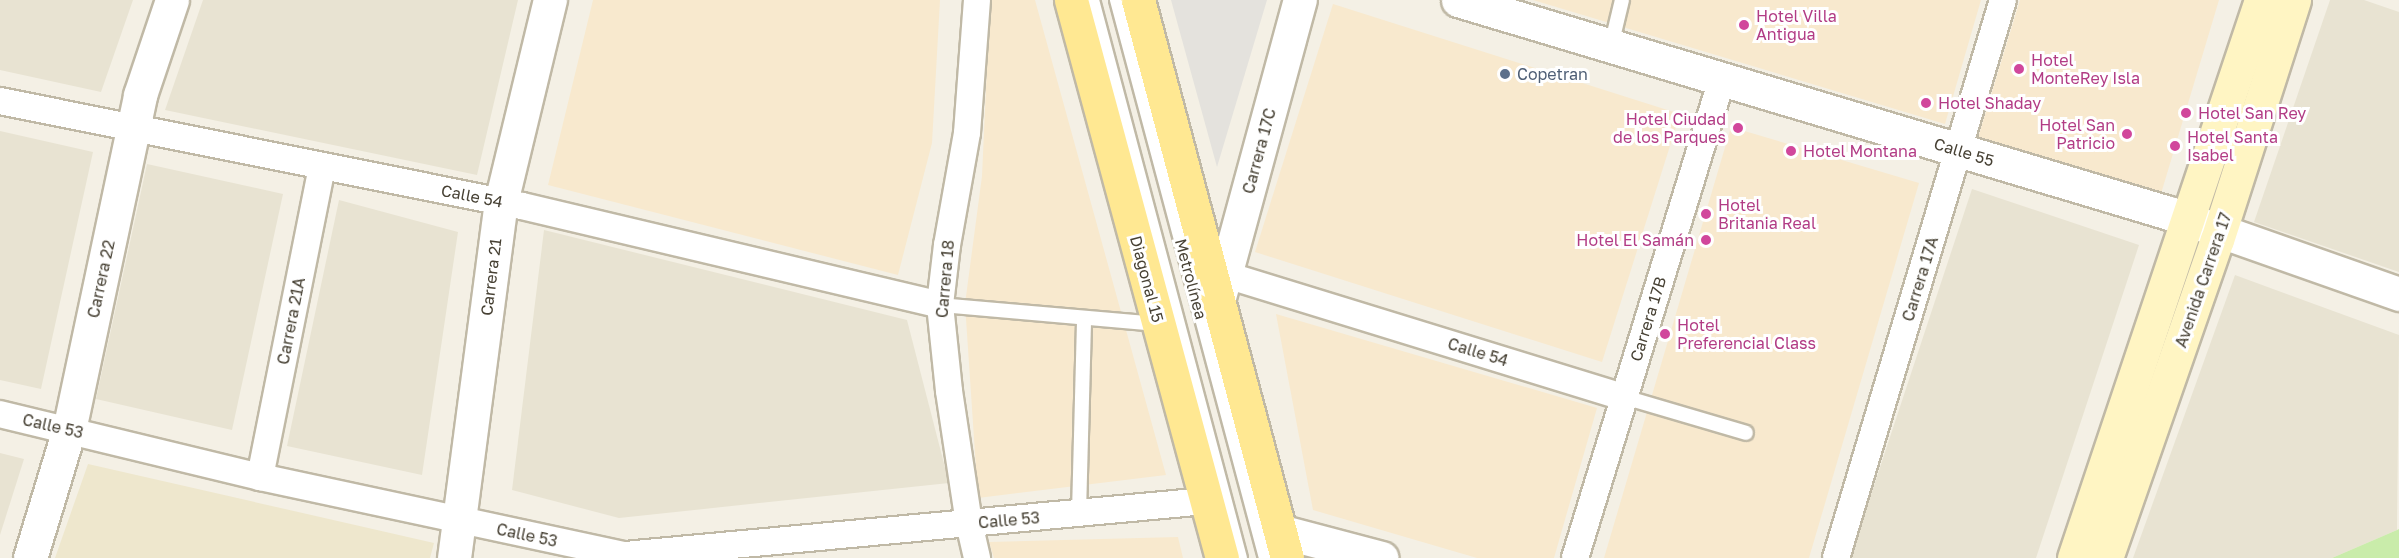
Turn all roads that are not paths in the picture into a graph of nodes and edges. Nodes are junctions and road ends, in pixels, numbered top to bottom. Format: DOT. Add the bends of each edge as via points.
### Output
graph roads {
  1 [pos="172,0"];
  2 [pos="550,0"];
  3 [pos="977,0"];
  4 [pos="1071,0"];
  5 [pos="1092,0"];
  6 [pos="1117,0"];
  7 [pos="1138,0"];
  8 [pos="1300,0"];
  9 [pos="1458,0"];
  10 [pos="1622,0"];
  11 [pos="2003,0"];
  12 [pos="2261,0"];
  13 [pos="2294,0"];
  14 [pos="1611,46"];
  15 [pos="1722,79"];
  16 [pos="0,101"];
  17 [pos="133,128"];
  18 [pos="1958,150"];
  19 [pos="322,166"];
  20 [pos="501,202"];
  21 [pos="2189,220"];
  22 [pos="2220,231"];
  23 [pos="1218,282"];
  24 [pos="2399,294"];
  25 [pos="940,305"];
  26 [pos="1084,318"];
  27 [pos="1159,324"];
  28 [pos="1624,396"];
  29 [pos="0,414"];
  30 [pos="69,430"];
  31 [pos="1746,433"];
  32 [pos="260,477"];
  33 [pos="1206,501"];
  34 [pos="1079,513"];
  35 [pos="460,521"];
  36 [pos="969,524"];
  37 [pos="1277,549"];
  38 [pos="771,550"];
  39 [pos="30,558"];
  40 [pos="454,558"];
  41 [pos="977,558"];
  42 [pos="1222,558"];
  43 [pos="1240,558"];
  44 [pos="1382,558"];
  45 [pos="1575,558"];
  46 [pos="1836,558"];
  47 [pos="2074,558"];
  48 [pos="2106,558"];
  1 -- 17 [label="street, Carrera 22"];
  2 -- 20 [label="street, Carrera 21"];
  3 -- 25 [label="street, Carrera 18" via="967,134"];
  4 -- 27 [label="main road, Diagonal 15"];
  5 -- 43 [label="lane, Metrolínea"];
  6 -- 37 [label="lane, Metrolínea"];
  7 -- 23 [label="main road"];
  8 -- 23 [label="street, Carrera 17C"];
  9 -- 14 [label="street, Calle 55"];
  10 -- 14 [label="lane"];
  11 -- 18 [label="street, Carrera 17A"];
  12 -- 21 [label="main road, Avenida Carrera 17"];
  13 -- 22 [label="main road, Avenida Carrera 17"];
  14 -- 15 [label="street, Calle 55"];
  15 -- 18 [label="street, Calle 55"];
  15 -- 28 [label="street, Carrera 17B"];
  16 -- 17 [label="street, Calle 54"];
  17 -- 19 [label="street, Calle 54"];
  17 -- 30 [label="street, Carrera 22"];
  18 -- 21 [label="street, Calle 55"];
  18 -- 46 [label="street, Carrera 17A"];
  19 -- 20 [label="street, Calle 54"];
  19 -- 32 [label="street, Carrera 21A"];
  20 -- 25 [label="street, Calle 54"];
  20 -- 35 [label="street, Carrera 21"];
  21 -- 22 [label="street, Calle 55"];
  21 -- 47 [label="main road, Avenida Carrera 17"];
  22 -- 24 [label="street, Calle 55"];
  22 -- 48 [label="main road, Avenida Carrera 17"];
  23 -- 28 [label="street, Calle 54"];
  23 -- 37 [label="main road"];
  25 -- 26 [label="lane"];
  25 -- 36 [label="street, Carrera 18"];
  26 -- 27 [label="lane"];
  26 -- 34 [label="lane"];
  27 -- 33 [label="main road, Diagonal 15"];
  28 -- 31 [label="lane, Calle 54"];
  28 -- 45 [label="street, Carrera 17B"];
  29 -- 30 [label="street, Calle 53"];
  30 -- 32 [label="street, Calle 53"];
  30 -- 39 [label="street, Carrera 22"];
  32 -- 35 [label="street, Calle 53"];
  33 -- 34 [label="street, Calle 53"];
  33 -- 42 [label="main road, Diagonal 15"];
  34 -- 36 [label="street, Calle 53"];
  35 -- 38 [label="street, Calle 53" via="625,555"];
  35 -- 40 [label="street, Carrera 21"];
  36 -- 38 [label="street, Calle 53"];
  36 -- 41 [label="street, Carrera 18"];
  37 -- 44 [label="street"];
}
